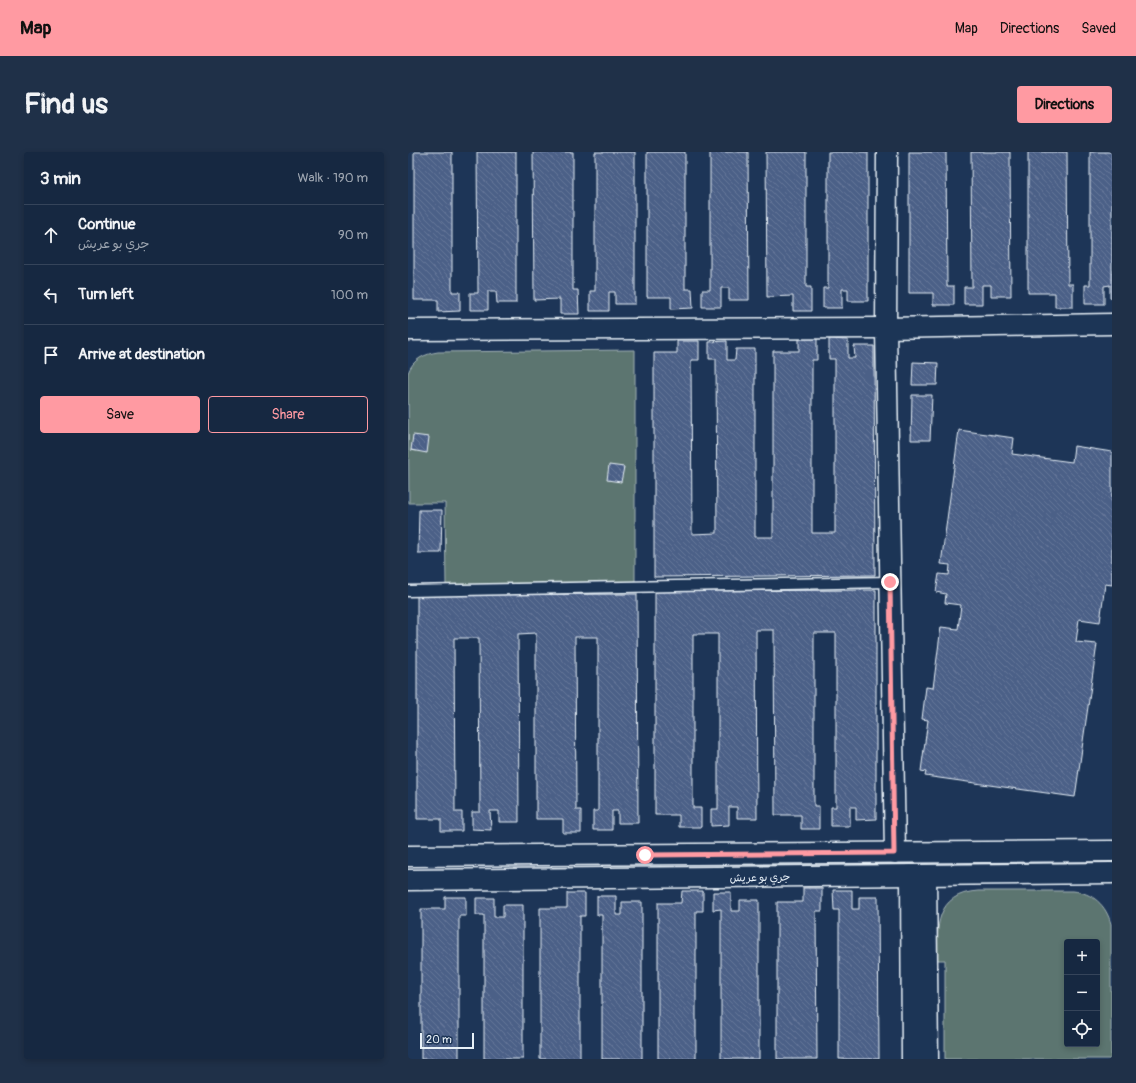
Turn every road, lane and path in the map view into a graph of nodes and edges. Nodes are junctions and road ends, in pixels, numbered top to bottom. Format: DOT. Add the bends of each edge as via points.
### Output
graph roads {
  1 [pos="887,152"];
  2 [pos="1112,324"];
  3 [pos="886,328"];
  4 [pos="408,330"];
  5 [pos="890,582"];
  6 [pos="408,591"];
  7 [pos="1112,851"];
  8 [pos="894,853"];
  9 [pos="408,856"];
  10 [pos="1112,873"];
  11 [pos="919,875"];
  12 [pos="408,880"];
  13 [pos="912,1059"];
  14 [pos="928,1059"];
  1 -- 3 [label="street"];
  2 -- 3 [label="street"];
  3 -- 4 [label="street"];
  3 -- 5 [label="street"];
  5 -- 6 [label="lane"];
  5 -- 8 [label="street"];
  7 -- 8 [label="street, جري بو عريش"];
  8 -- 9 [label="street, جري بو عريش"];
  10 -- 11 [label="street, جري بو عريش"];
  11 -- 12 [label="street, جري بو عريش"];
  11 -- 13 [label="street"];
  11 -- 14 [label="street"];
}
